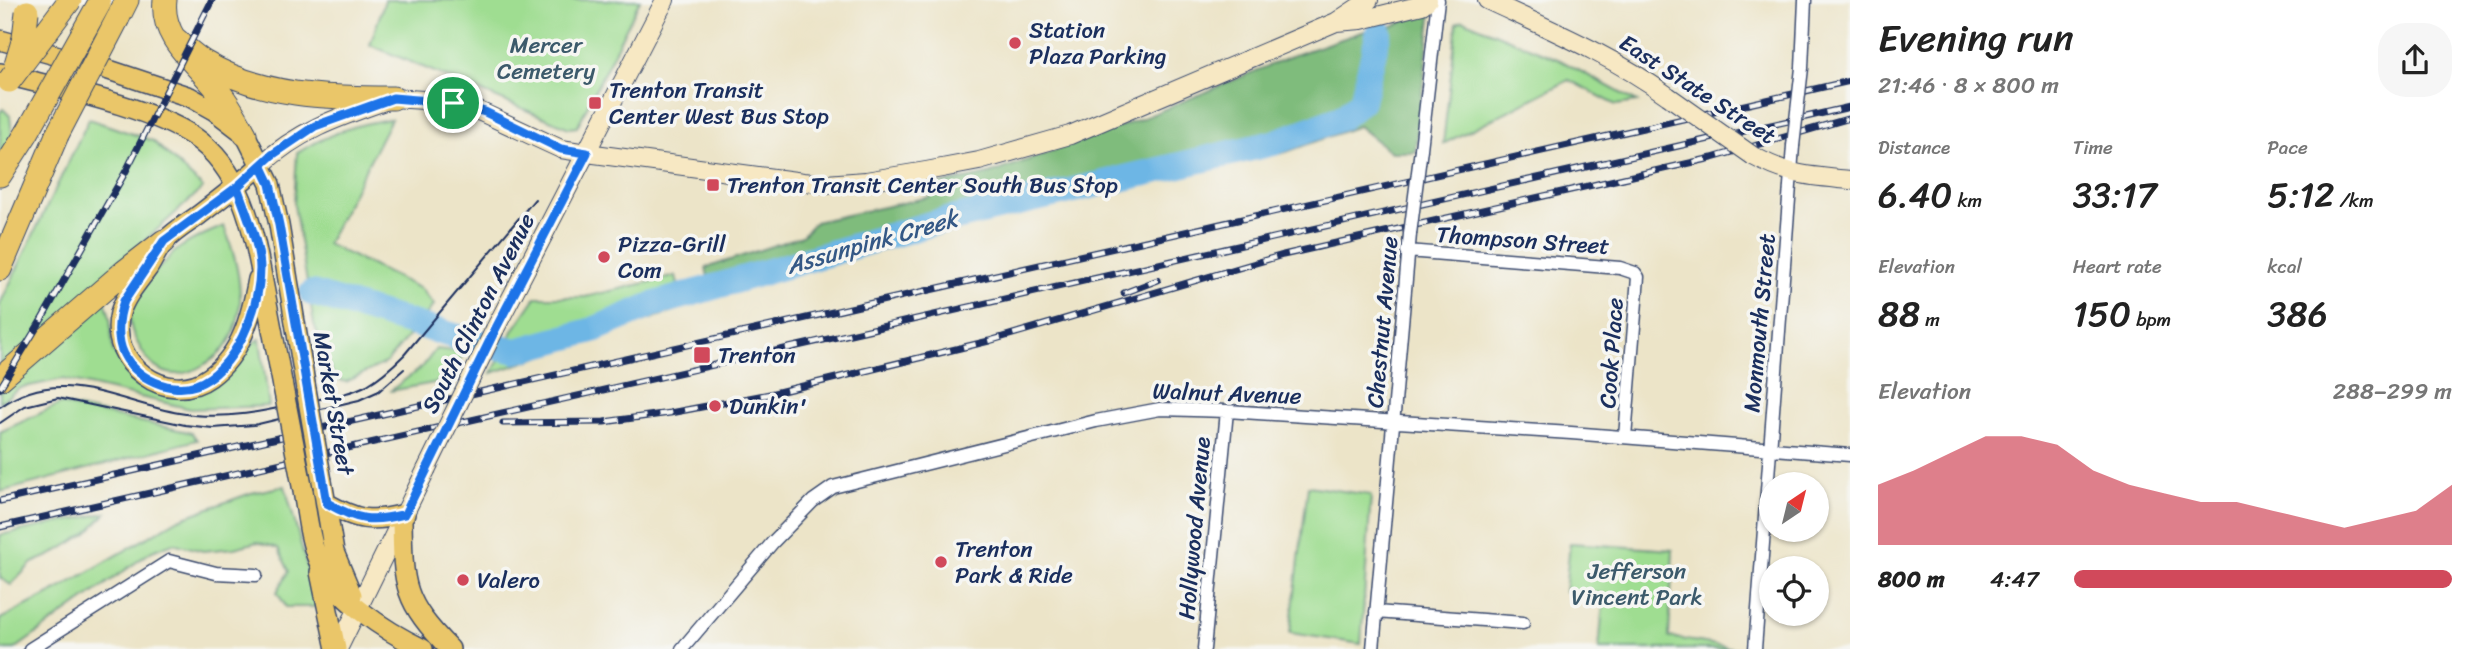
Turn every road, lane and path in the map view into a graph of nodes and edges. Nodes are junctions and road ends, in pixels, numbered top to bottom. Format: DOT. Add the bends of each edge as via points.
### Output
graph roads {
  1 [pos="70,0"];
  2 [pos="165,0"];
  3 [pos="665,0"];
  4 [pos="1428,0"];
  5 [pos="1438,0"];
  6 [pos="1487,0"];
  7 [pos="1805,0"];
  8 [pos="1365,1"];
  9 [pos="100,2"];
  10 [pos="26,6"];
  11 [pos="122,9"];
  12 [pos="1336,22"];
  13 [pos="174,38"];
  14 [pos="0,40"];
  15 [pos="3,82"];
  16 [pos="393,98"];
  17 [pos="245,134"];
  18 [pos="57,135"];
  19 [pos="587,153"];
  20 [pos="261,165"];
  21 [pos="1792,174"];
  22 [pos="0,175"];
  23 [pos="1850,180"];
  24 [pos="237,187"];
  25 [pos="0,228"];
  26 [pos="164,241"];
  27 [pos="1408,251"];
  28 [pos="0,268"];
  29 [pos="260,268"];
  30 [pos="1635,273"];
  31 [pos="0,379"];
  32 [pos="1227,411"];
  33 [pos="1394,422"];
  34 [pos="1625,437"];
  35 [pos="1770,449"];
  36 [pos="1850,455"];
  37 [pos="327,503"];
  38 [pos="404,516"];
  39 [pos="318,561"];
  40 [pos="256,575"];
  41 [pos="359,608"];
  42 [pos="1376,612"];
  43 [pos="1523,624"];
  44 [pos="30,649"];
  45 [pos="337,649"];
  46 [pos="423,649"];
  47 [pos="450,649"];
  48 [pos="682,649"];
  49 [pos="1204,649"];
  50 [pos="1373,649"];
  51 [pos="1755,649"];
  1 -- 15 [label="highway, bridge"];
  2 -- 13 [label="highway" via="166,21"];
  3 -- 19 [label="street, South Clinton Avenue"];
  4 -- 12 [label="street" via="1361,20"];
  5 -- 27 [label="street, Chestnut Avenue, bridge"];
  6 -- 21 [label="street, East State Street, bridge" via="1610,58 1753,156"];
  7 -- 21 [label="street, Monmouth Street, bridge"];
  8 -- 12 [label="street"];
  9 -- 22 [label="highway, bridge"];
  10 -- 15 [label="highway, bridge" via="24,38"];
  11 -- 18 [label="highway, bridge"];
  12 -- 19 [label="street" via="1070,135 926,171 825,184"];
  13 -- 16 [label="highway" via="204,62 261,86 328,98"];
  13 -- 17 [label="highway" via="218,89"];
  14 -- 17 [label="main road, Market Street" via="190,97"];
  15 -- 24 [label="main road, Market Street" via="129,109 182,130 205,145"];
  16 -- 19 [label="street" via="468,106 561,149"];
  16 -- 20 [label="street" via="315,126"];
  17 -- 20 [label="main road, Market Street"];
  18 -- 25 [label="highway"];
  18 -- 28 [label="highway"];
  19 -- 38 [label="street, South Clinton Avenue, bridge"];
  20 -- 24 [label="main road"];
  20 -- 37 [label="main road, Market Street, bridge" via="279,225"];
  21 -- 23 [label="street, East State Street"];
  21 -- 35 [label="street, Monmouth Street"];
  24 -- 26 [label="main road"];
  24 -- 29 [label="main road, Market Street"];
  26 -- 29 [label="main road" via="124,301 118,325 120,345 132,366 154,382 186,387 221,368 243,337"];
  26 -- 31 [label="highway"];
  27 -- 30 [label="street, Thompson Street" via="1620,268"];
  27 -- 33 [label="street, Chestnut Avenue"];
  29 -- 39 [label="main road, Market Street, bridge"];
  30 -- 34 [label="street, Cook Place"];
  32 -- 33 [label="street, Walnut Avenue"];
  32 -- 48 [label="street, Walnut Avenue" via="1138,412 833,487 773,542"];
  32 -- 49 [label="street, Hollywood Avenue"];
  33 -- 34 [label="street, Walnut Avenue"];
  33 -- 42 [label="street, Chestnut Avenue"];
  34 -- 35 [label="street, Walnut Avenue"];
  35 -- 36 [label="street, Walnut Avenue"];
  35 -- 51 [label="street, Monmouth Street"];
  37 -- 38 [label="main road" via="357,519"];
  37 -- 41 [label="main road, Market Street" via="334,552"];
  38 -- 41 [label="street, South Clinton Avenue"];
  38 -- 47 [label="main road" via="406,588 421,617"];
  39 -- 41 [label="main road, Market Street"];
  39 -- 45 [label="main road"];
  40 -- 44 [label="street" via="216,573 169,561"];
  41 -- 45 [label="street, South Clinton Avenue"];
  41 -- 46 [label="main road"];
  42 -- 43 [label="street"];
  42 -- 50 [label="street, Chestnut Avenue"];
}
